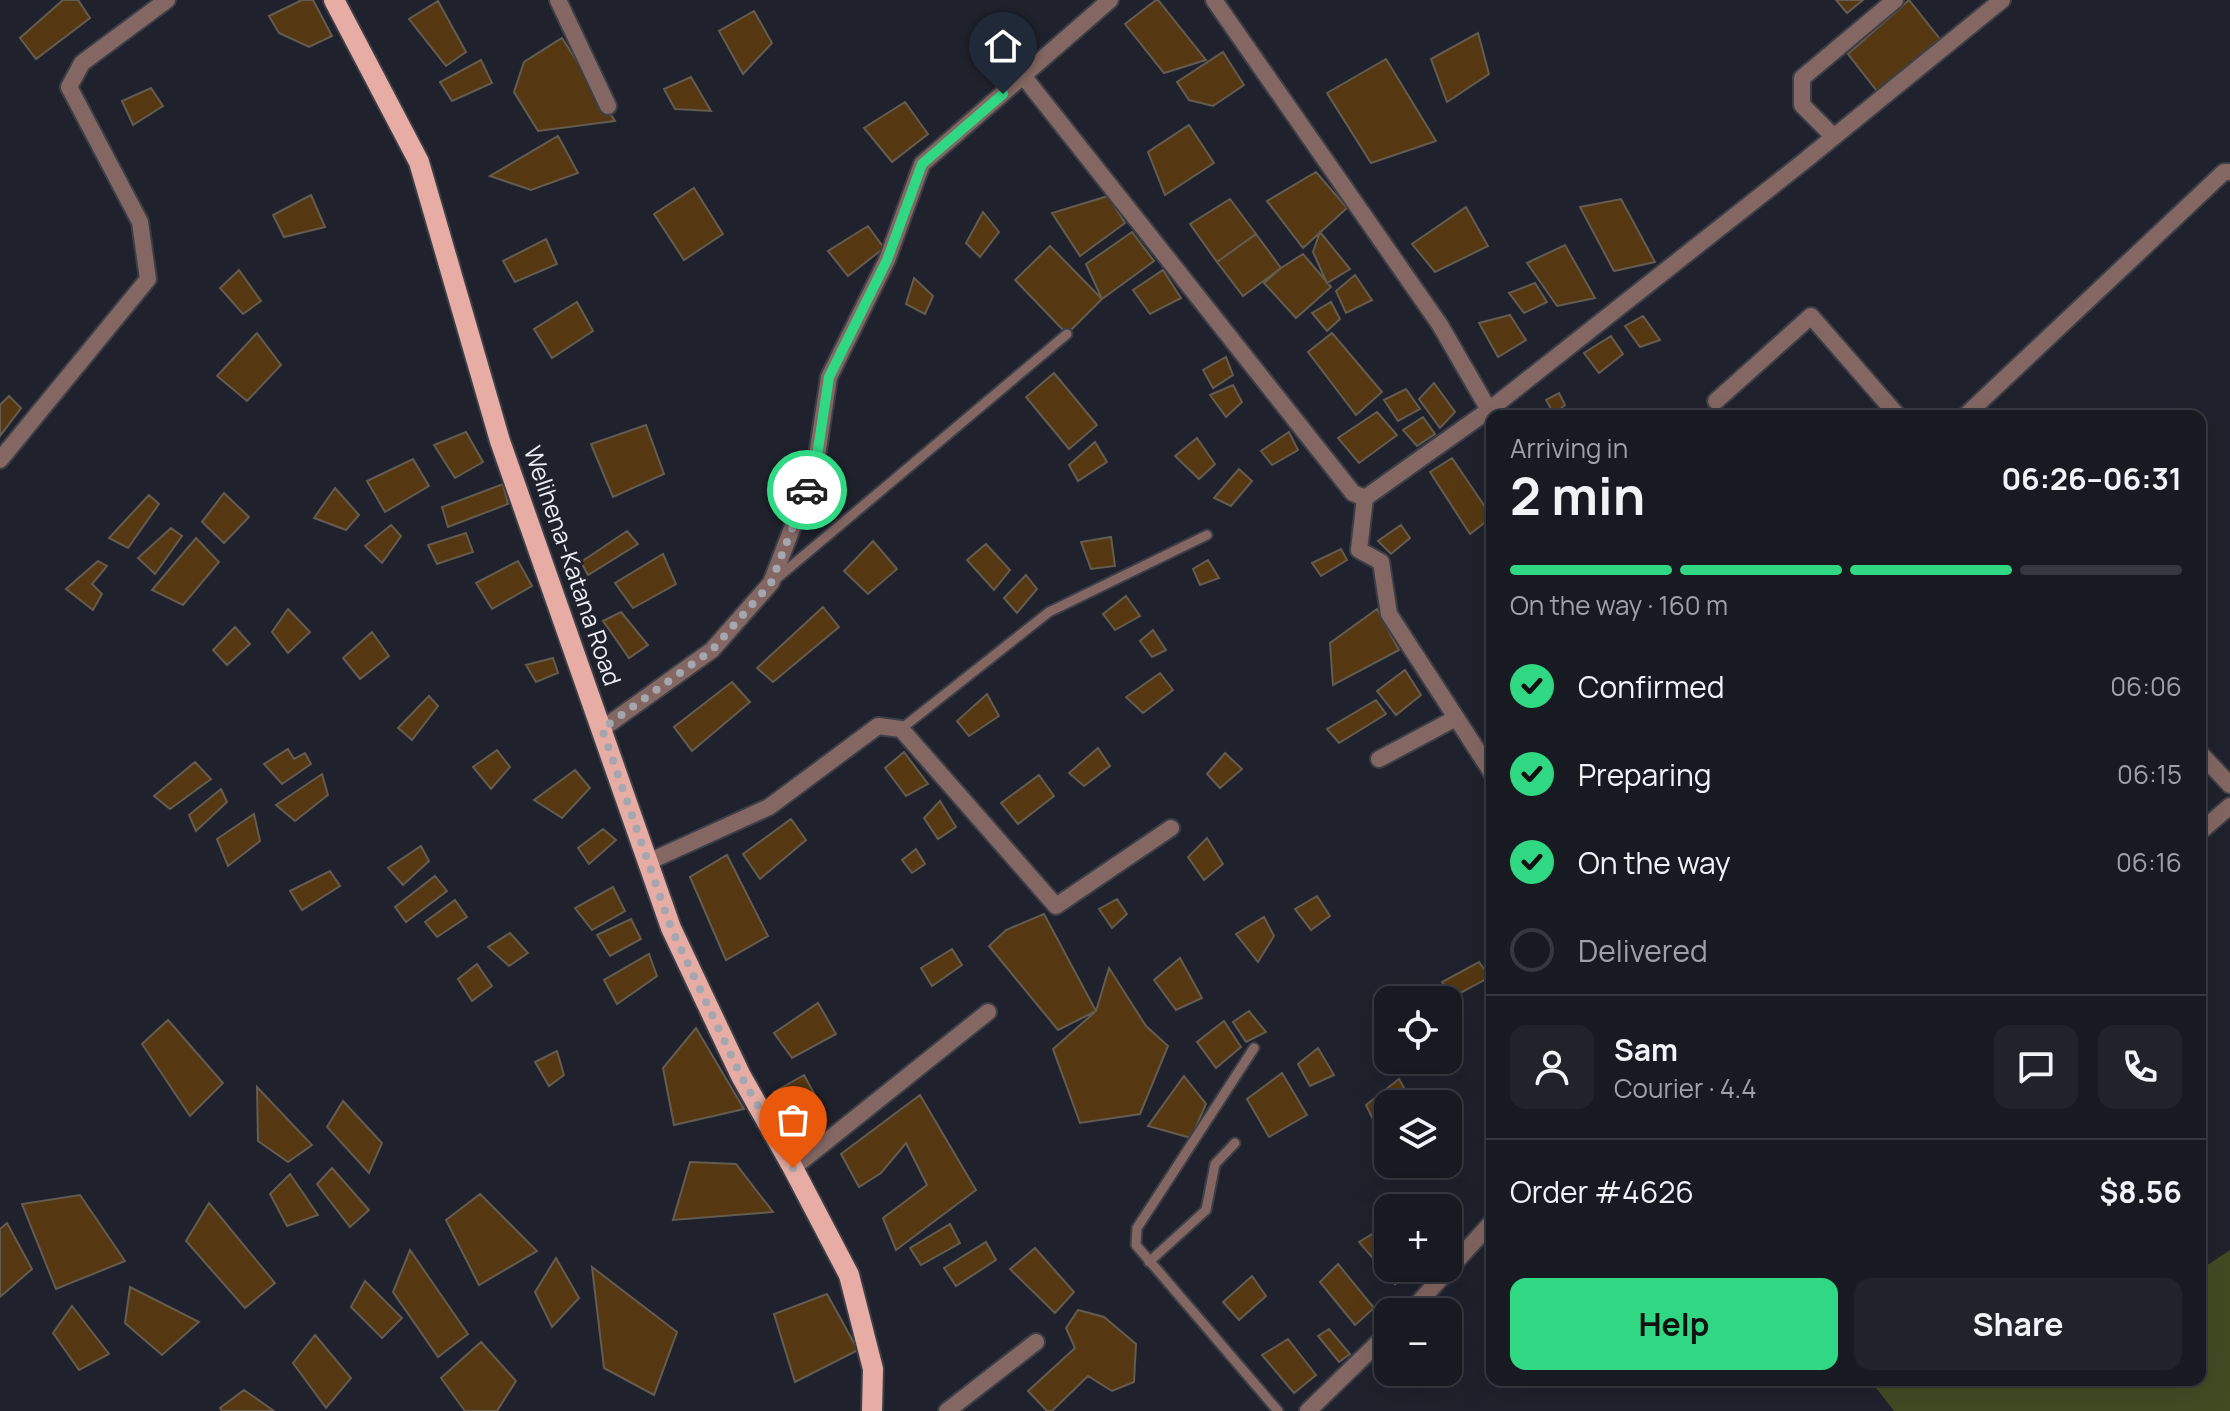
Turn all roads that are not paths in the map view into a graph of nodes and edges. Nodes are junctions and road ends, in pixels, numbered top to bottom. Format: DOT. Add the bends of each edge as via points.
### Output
graph roads {
  1 [pos="167,0"];
  2 [pos="334,0"];
  3 [pos="558,0"];
  4 [pos="1110,0"];
  5 [pos="1214,0"];
  6 [pos="1895,0"];
  7 [pos="2002,0"];
  8 [pos="1024,77"];
  9 [pos="608,106"];
  10 [pos="1834,137"];
  11 [pos="2230,172"];
  12 [pos="1067,334"];
  13 [pos="1716,401"];
  14 [pos="1489,410"];
  15 [pos="1893,410"];
  16 [pos="1971,410"];
  17 [pos="1486,412"];
  18 [pos="0,460"];
  19 [pos="1365,498"];
  20 [pos="1207,535"];
  21 [pos="771,583"];
  22 [pos="1456,718"];
  23 [pos="602,729"];
  24 [pos="901,729"];
  25 [pos="1379,759"];
  26 [pos="2206,759"];
  27 [pos="1486,764"];
  28 [pos="2230,785"];
  29 [pos="2230,806"];
  30 [pos="2206,827"];
  31 [pos="1171,828"];
  32 [pos="648,862"];
  33 [pos="988,1012"];
  34 [pos="1254,1048"];
  35 [pos="1235,1143"];
  36 [pos="793,1168"];
  37 [pos="1486,1229"];
  38 [pos="1149,1262"];
  39 [pos="1423,1298"];
  40 [pos="1036,1342"];
  41 [pos="1374,1347"];
  42 [pos="872,1411"];
  43 [pos="947,1411"];
  44 [pos="1278,1411"];
  45 [pos="1308,1411"];
  1 -- 18 [label="street" via="82,63 69,87 140,222 148,279"];
  2 -- 23 [label="main road, Welihena-Katana Road" via="419,162 500,441"];
  3 -- 9 [label="street"];
  4 -- 8 [label="street"];
  5 -- 14 [label="street" via="1440,325"];
  6 -- 10 [label="street" via="1802,78 1802,105"];
  7 -- 10 [label="street"];
  8 -- 19 [label="street" via="1353,493"];
  8 -- 21 [label="street" via="922,164 887,260 829,377 815,469"];
  10 -- 14 [label="street"];
  11 -- 16 [label="street" via="2224,172"];
  12 -- 21 [label="lane"];
  13 -- 15 [label="street" via="1811,316"];
  17 -- 19 [label="street"];
  19 -- 22 [label="street" via="1359,550 1381,562 1389,614"];
  20 -- 24 [label="lane" via="1049,612"];
  21 -- 23 [label="street" via="712,650"];
  22 -- 25 [label="street"];
  22 -- 27 [label="street"];
  23 -- 32 [label="main road, Welihena-Katana Road"];
  24 -- 31 [label="street" via="1056,906"];
  24 -- 32 [label="street" via="878,726 769,807"];
  26 -- 28 [label="street"];
  29 -- 30 [label="street"];
  32 -- 36 [label="main road, Welihena-Katana Road" via="671,928 741,1076"];
  33 -- 36 [label="street"];
  34 -- 38 [label="lane" via="1137,1228 1136,1245"];
  35 -- 38 [label="lane" via="1215,1164 1206,1210"];
  36 -- 42 [label="main road, Welihena-Katana Road" via="849,1275 873,1369"];
  37 -- 39 [label="street"];
  38 -- 44 [label="lane"];
  40 -- 43 [label="street"];
  41 -- 45 [label="street"];
}
